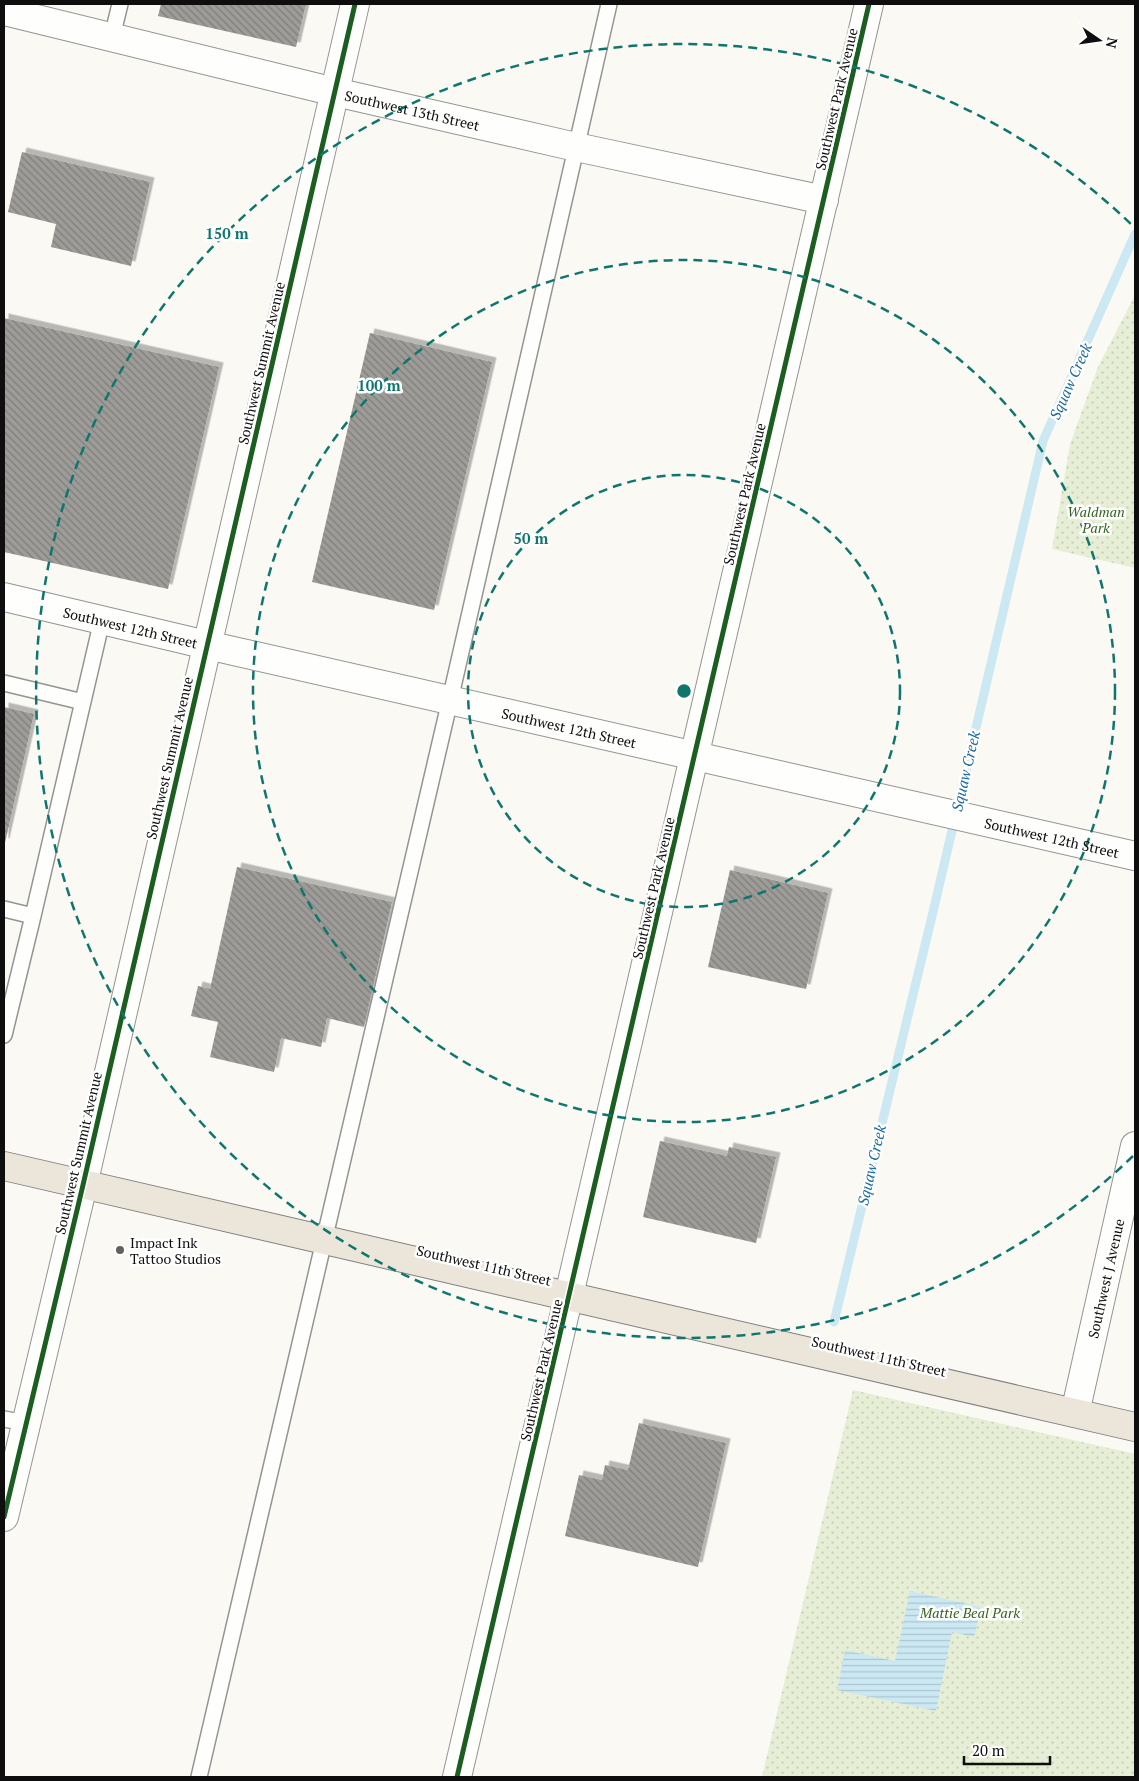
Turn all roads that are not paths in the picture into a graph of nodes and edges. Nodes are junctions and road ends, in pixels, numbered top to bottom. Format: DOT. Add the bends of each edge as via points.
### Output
graph roads {
  1 [pos="120,4"];
  2 [pos="355,4"];
  3 [pos="609,4"];
  4 [pos="869,4"];
  5 [pos="4,11"];
  6 [pos="42,11"];
  7 [pos="112,37"];
  8 [pos="335,92"];
  9 [pos="576,148"];
  10 [pos="824,200"];
  11 [pos="4,597"];
  12 [pos="102,620"];
  13 [pos="207,645"];
  14 [pos="4,683"];
  15 [pos="450,700"];
  16 [pos="82,702"];
  17 [pos="695,756"];
  18 [pos="1135,856"];
  19 [pos="4,909"];
  20 [pos="33,916"];
  21 [pos="4,1035"];
  22 [pos="1135,1146"];
  23 [pos="4,1166"];
  24 [pos="82,1185"];
  25 [pos="325,1240"];
  26 [pos="570,1297"];
  27 [pos="1075,1413"];
  28 [pos="15,1421"];
  29 [pos="1135,1427"];
  30 [pos="4,1517"];
  31 [pos="199,1777"];
  32 [pos="457,1777"];
  1 -- 7 [label="lane"];
  2 -- 8 [label="street, Southwest Summit Avenue"];
  3 -- 9 [label="lane"];
  4 -- 10 [label="street, Southwest Park Avenue"];
  5 -- 6 [label="street, Southwest 13th Street"];
  6 -- 7 [label="street, Southwest 13th Street"];
  7 -- 8 [label="street, Southwest 13th Street"];
  8 -- 9 [label="street, Southwest 13th Street"];
  8 -- 13 [label="street, Southwest Summit Avenue"];
  9 -- 10 [label="street, Southwest 13th Street"];
  9 -- 15 [label="lane"];
  10 -- 17 [label="street, Southwest Park Avenue"];
  11 -- 12 [label="street, Southwest 12th Street"];
  12 -- 13 [label="street, Southwest 12th Street"];
  12 -- 16 [label="lane"];
  13 -- 15 [label="street, Southwest 12th Street"];
  13 -- 24 [label="street, Southwest Summit Avenue"];
  14 -- 16 [label="lane"];
  15 -- 17 [label="street, Southwest 12th Street"];
  15 -- 25 [label="lane"];
  16 -- 20 [label="lane"];
  17 -- 18 [label="street, Southwest 12th Street"];
  17 -- 26 [label="street, Southwest Park Avenue"];
  19 -- 20 [label="lane"];
  20 -- 21 [label="lane"];
  22 -- 27 [label="street, Southwest J Avenue"];
  23 -- 24 [label="main road, Southwest 11th Street"];
  24 -- 25 [label="main road, Southwest 11th Street"];
  24 -- 28 [label="street, Southwest Summit Avenue"];
  25 -- 26 [label="main road, Southwest 11th Street"];
  25 -- 31 [label="lane"];
  26 -- 27 [label="main road, Southwest 11th Street"];
  26 -- 32 [label="street, Southwest Park Avenue"];
  27 -- 29 [label="main road, Southwest 11th Street"];
  28 -- 30 [label="street, Southwest Summit Avenue"];
}
